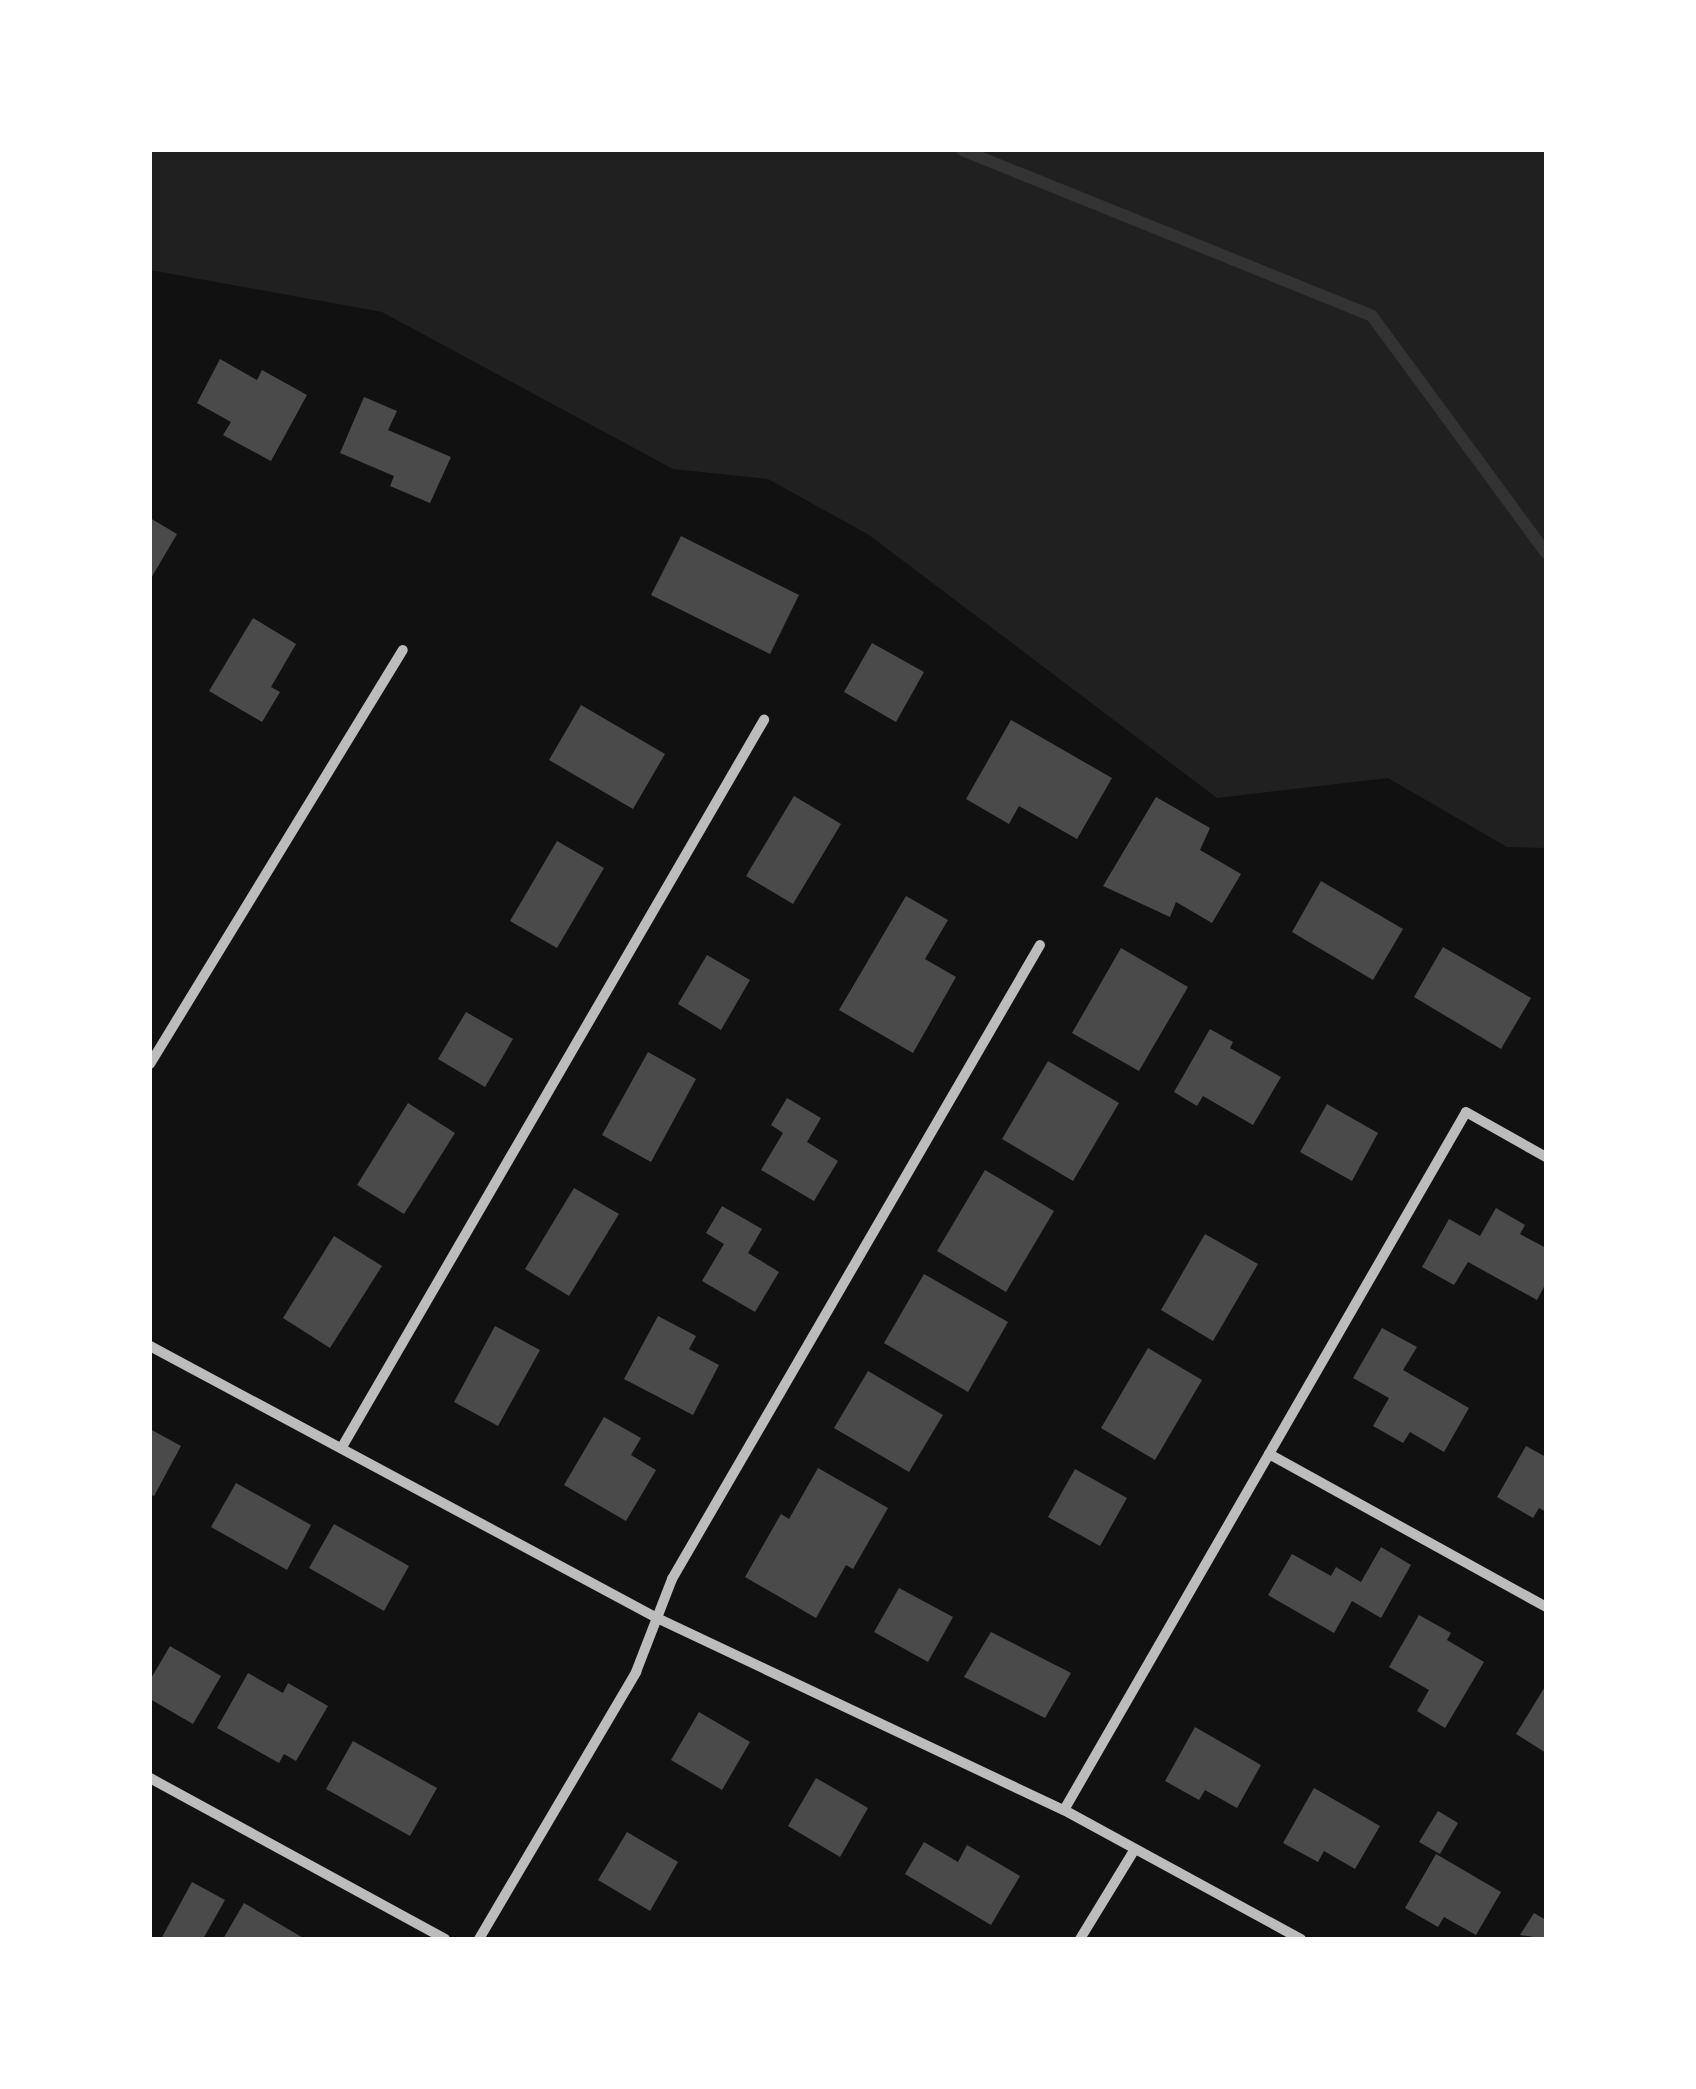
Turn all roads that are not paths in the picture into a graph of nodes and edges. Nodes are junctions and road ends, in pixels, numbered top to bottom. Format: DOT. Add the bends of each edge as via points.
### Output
graph roads {
  1 [pos="403,650"];
  2 [pos="764,720"];
  3 [pos="1040,945"];
  4 [pos="150,1064"];
  5 [pos="1546,1157"];
  6 [pos="150,1346"];
  7 [pos="342,1447"];
  8 [pos="1269,1454"];
  9 [pos="1546,1607"];
  10 [pos="658,1618"];
  11 [pos="150,1778"];
  12 [pos="1064,1810"];
  13 [pos="1134,1849"];
  14 [pos="445,1939"];
  15 [pos="479,1939"];
  16 [pos="1080,1939"];
  17 [pos="1301,1939"];
  1 -- 4 [label="street"];
  2 -- 7 [label="street"];
  3 -- 10 [label="street" via="672,1579"];
  5 -- 8 [label="street" via="1466,1112"];
  6 -- 7 [label="street"];
  7 -- 10 [label="street"];
  8 -- 9 [label="street"];
  8 -- 12 [label="street"];
  10 -- 12 [label="street"];
  10 -- 15 [label="street" via="636,1672"];
  11 -- 14 [label="street"];
  12 -- 13 [label="street"];
  13 -- 16 [label="street"];
  13 -- 17 [label="street"];
}
